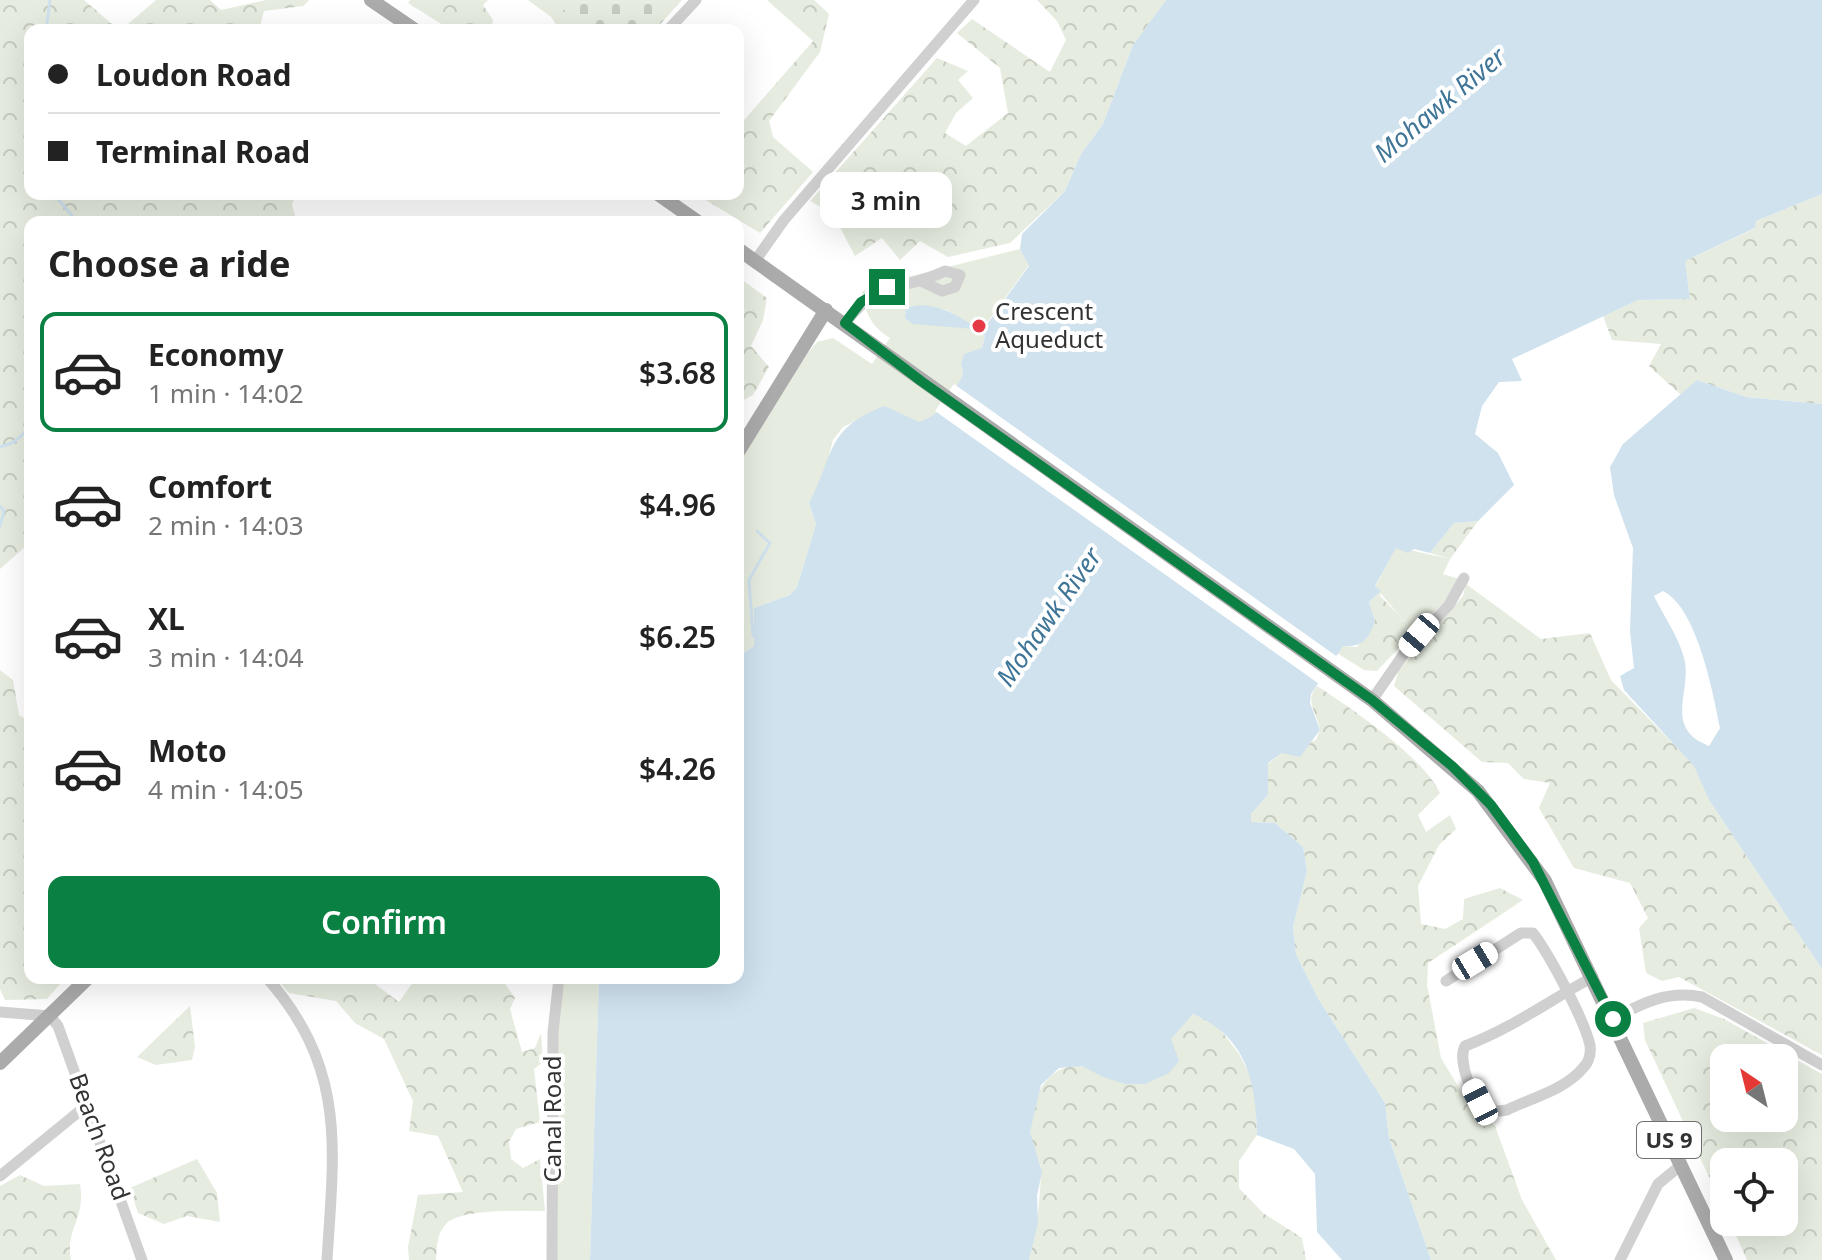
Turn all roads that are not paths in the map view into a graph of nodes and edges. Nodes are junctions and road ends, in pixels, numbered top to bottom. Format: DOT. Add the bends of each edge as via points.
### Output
graph roads {
  1 [pos="371,0"];
  2 [pos="696,0"];
  3 [pos="974,0"];
  4 [pos="406,24"];
  5 [pos="674,24"];
  6 [pos="667,200"];
  7 [pos="689,216"];
  8 [pos="744,253"];
  9 [pos="755,261"];
  10 [pos="923,282"];
  11 [pos="826,310"];
  12 [pos="845,323"];
  13 [pos="744,442"];
  14 [pos="1464,578"];
  15 [pos="1372,700"];
  16 [pos="1593,977"];
  17 [pos="1446,981"];
  18 [pos="79,984"];
  19 [pos="271,984"];
  20 [pos="558,984"];
  21 [pos="1566,993"];
  22 [pos="0,1012"];
  23 [pos="50,1016"];
  24 [pos="1613,1019"];
  25 [pos="0,1063"];
  26 [pos="1822,1065"];
  27 [pos="87,1105"];
  28 [pos="1681,1165"];
  29 [pos="0,1176"];
  30 [pos="142,1260"];
  31 [pos="327,1260"];
  32 [pos="552,1260"];
  33 [pos="1620,1260"];
  34 [pos="1726,1260"];
  1 -- 4 [label="main road"];
  2 -- 5 [label="street"];
  3 -- 9 [label="street" via="784,220"];
  6 -- 7 [label="main road"];
  8 -- 9 [label="main road, US 9"];
  9 -- 11 [label="main road, US 9"];
  10 -- 12 [label="street" via="887,287 861,302"];
  11 -- 12 [label="main road, US 9"];
  11 -- 13 [label="main road"];
  12 -- 15 [label="main road, US 9"];
  14 -- 15 [label="street" via="1449,605 1408,648"];
  15 -- 16 [label="main road, US 9" via="1491,805 1545,881"];
  16 -- 21 [label="street"];
  16 -- 24 [label="main road, US 9"];
  17 -- 21 [label="street" via="1528,931 1540,942"];
  18 -- 23 [label="main road"];
  19 -- 31 [label="street" via="301,1026 330,1096 334,1157"];
  20 -- 32 [label="street, Canal Road" via="553,1032"];
  21 -- 21 [label="street" via="1491,1037 1465,1046 1461,1062 1486,1110 1507,1110 1564,1083 1584,1067 1589,1044"];
  22 -- 23 [label="street"];
  23 -- 25 [label="main road"];
  23 -- 27 [label="street, Beach Road" via="66,1044"];
  24 -- 26 [label="street" via="1660,996 1702,997"];
  24 -- 28 [label="main road, US 9"];
  27 -- 29 [label="street"];
  27 -- 30 [label="street, Beach Road"];
  28 -- 33 [label="street" via="1658,1184"];
  28 -- 34 [label="main road, US 9"];
}
